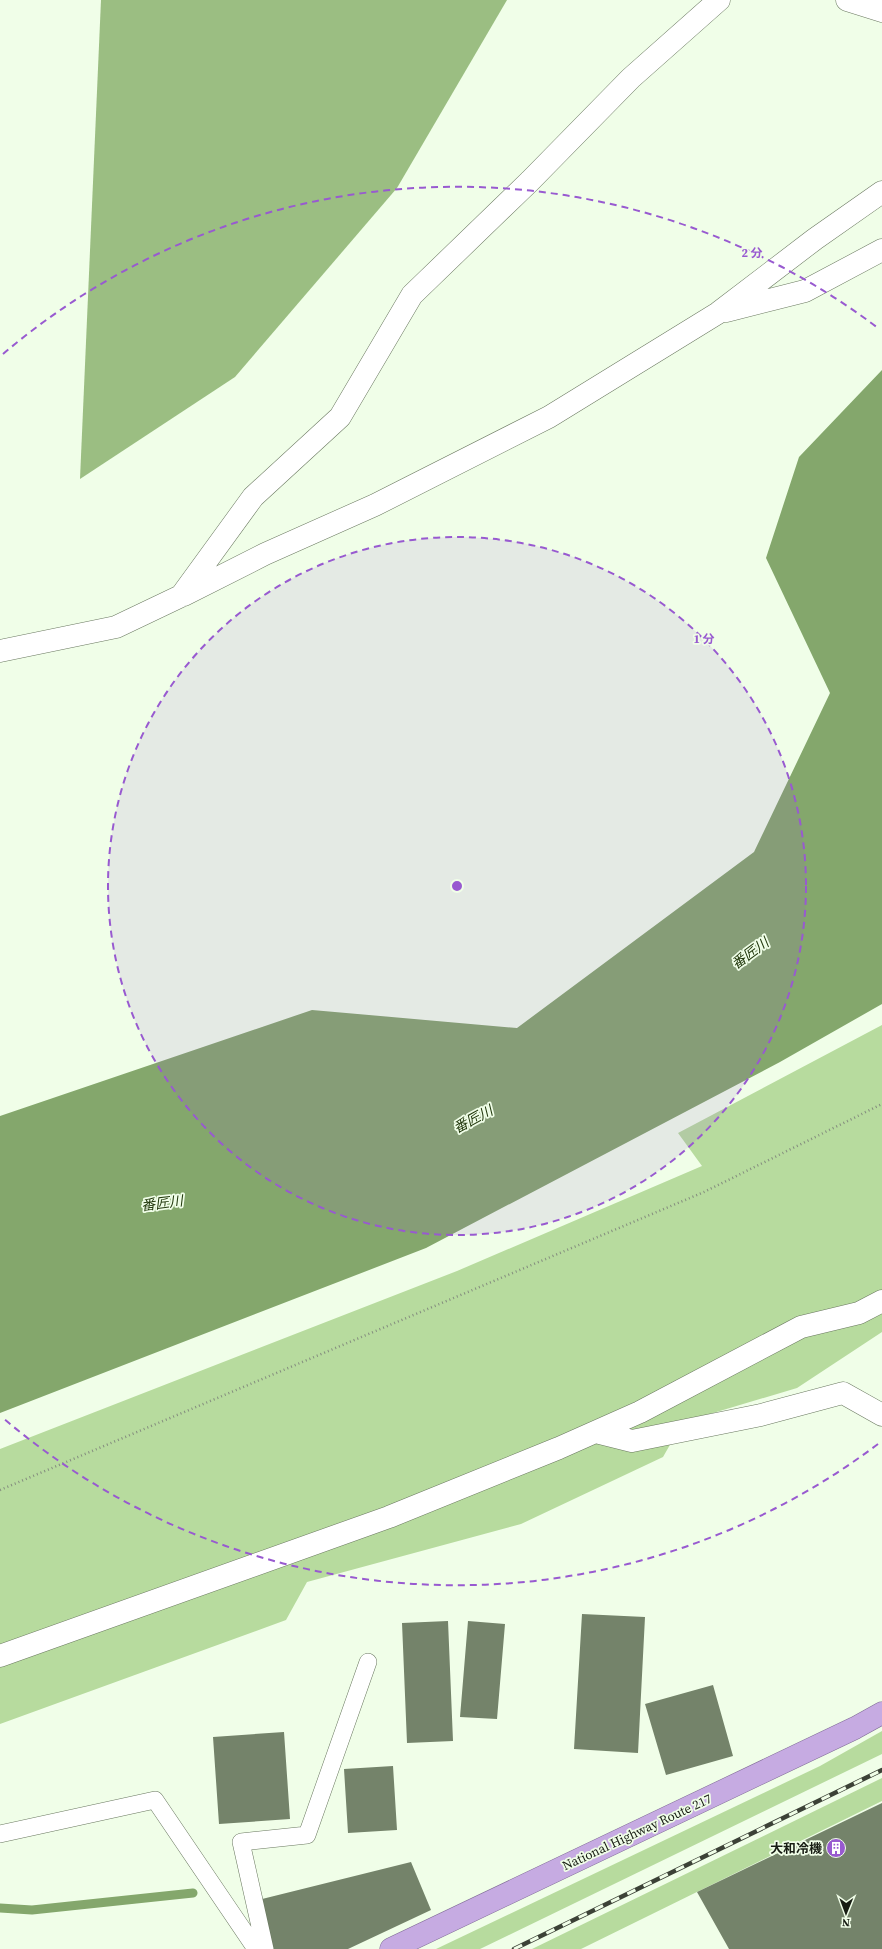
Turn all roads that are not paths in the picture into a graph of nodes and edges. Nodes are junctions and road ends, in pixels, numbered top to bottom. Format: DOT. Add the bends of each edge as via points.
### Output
graph roads {
  1 [pos="718,0"];
  2 [pos="846,0"];
  3 [pos="882,11"];
  4 [pos="882,192"];
  5 [pos="882,250"];
  6 [pos="718,313"];
  7 [pos="181,596"];
  8 [pos="0,651"];
  9 [pos="882,1301"];
  10 [pos="882,1415"];
  11 [pos="596,1432"];
  12 [pos="0,1656"];
  13 [pos="368,1662"];
  14 [pos="882,1713"];
  15 [pos="0,1834"];
  16 [pos="256,1949"];
  17 [pos="264,1949"];
  18 [pos="391,1949"];
  1 -- 7 [label="street" via="631,78 530,181 412,295 340,417 253,498"];
  2 -- 3 [label="street"];
  4 -- 6 [label="street" via="815,238"];
  5 -- 6 [label="street" via="805,291"];
  6 -- 7 [label="street" via="549,417 375,505 265,554"];
  7 -- 8 [label="street" via="116,627"];
  9 -- 11 [label="street" via="859,1313 801,1327 640,1412"];
  10 -- 11 [label="street" via="843,1392 761,1415 632,1441"];
  11 -- 12 [label="street" via="389,1517"];
  13 -- 17 [label="lane" via="307,1835 241,1842"];
  14 -- 18 [label="highway, National Highway Route 217"];
  15 -- 16 [label="lane" via="155,1800"];
}
